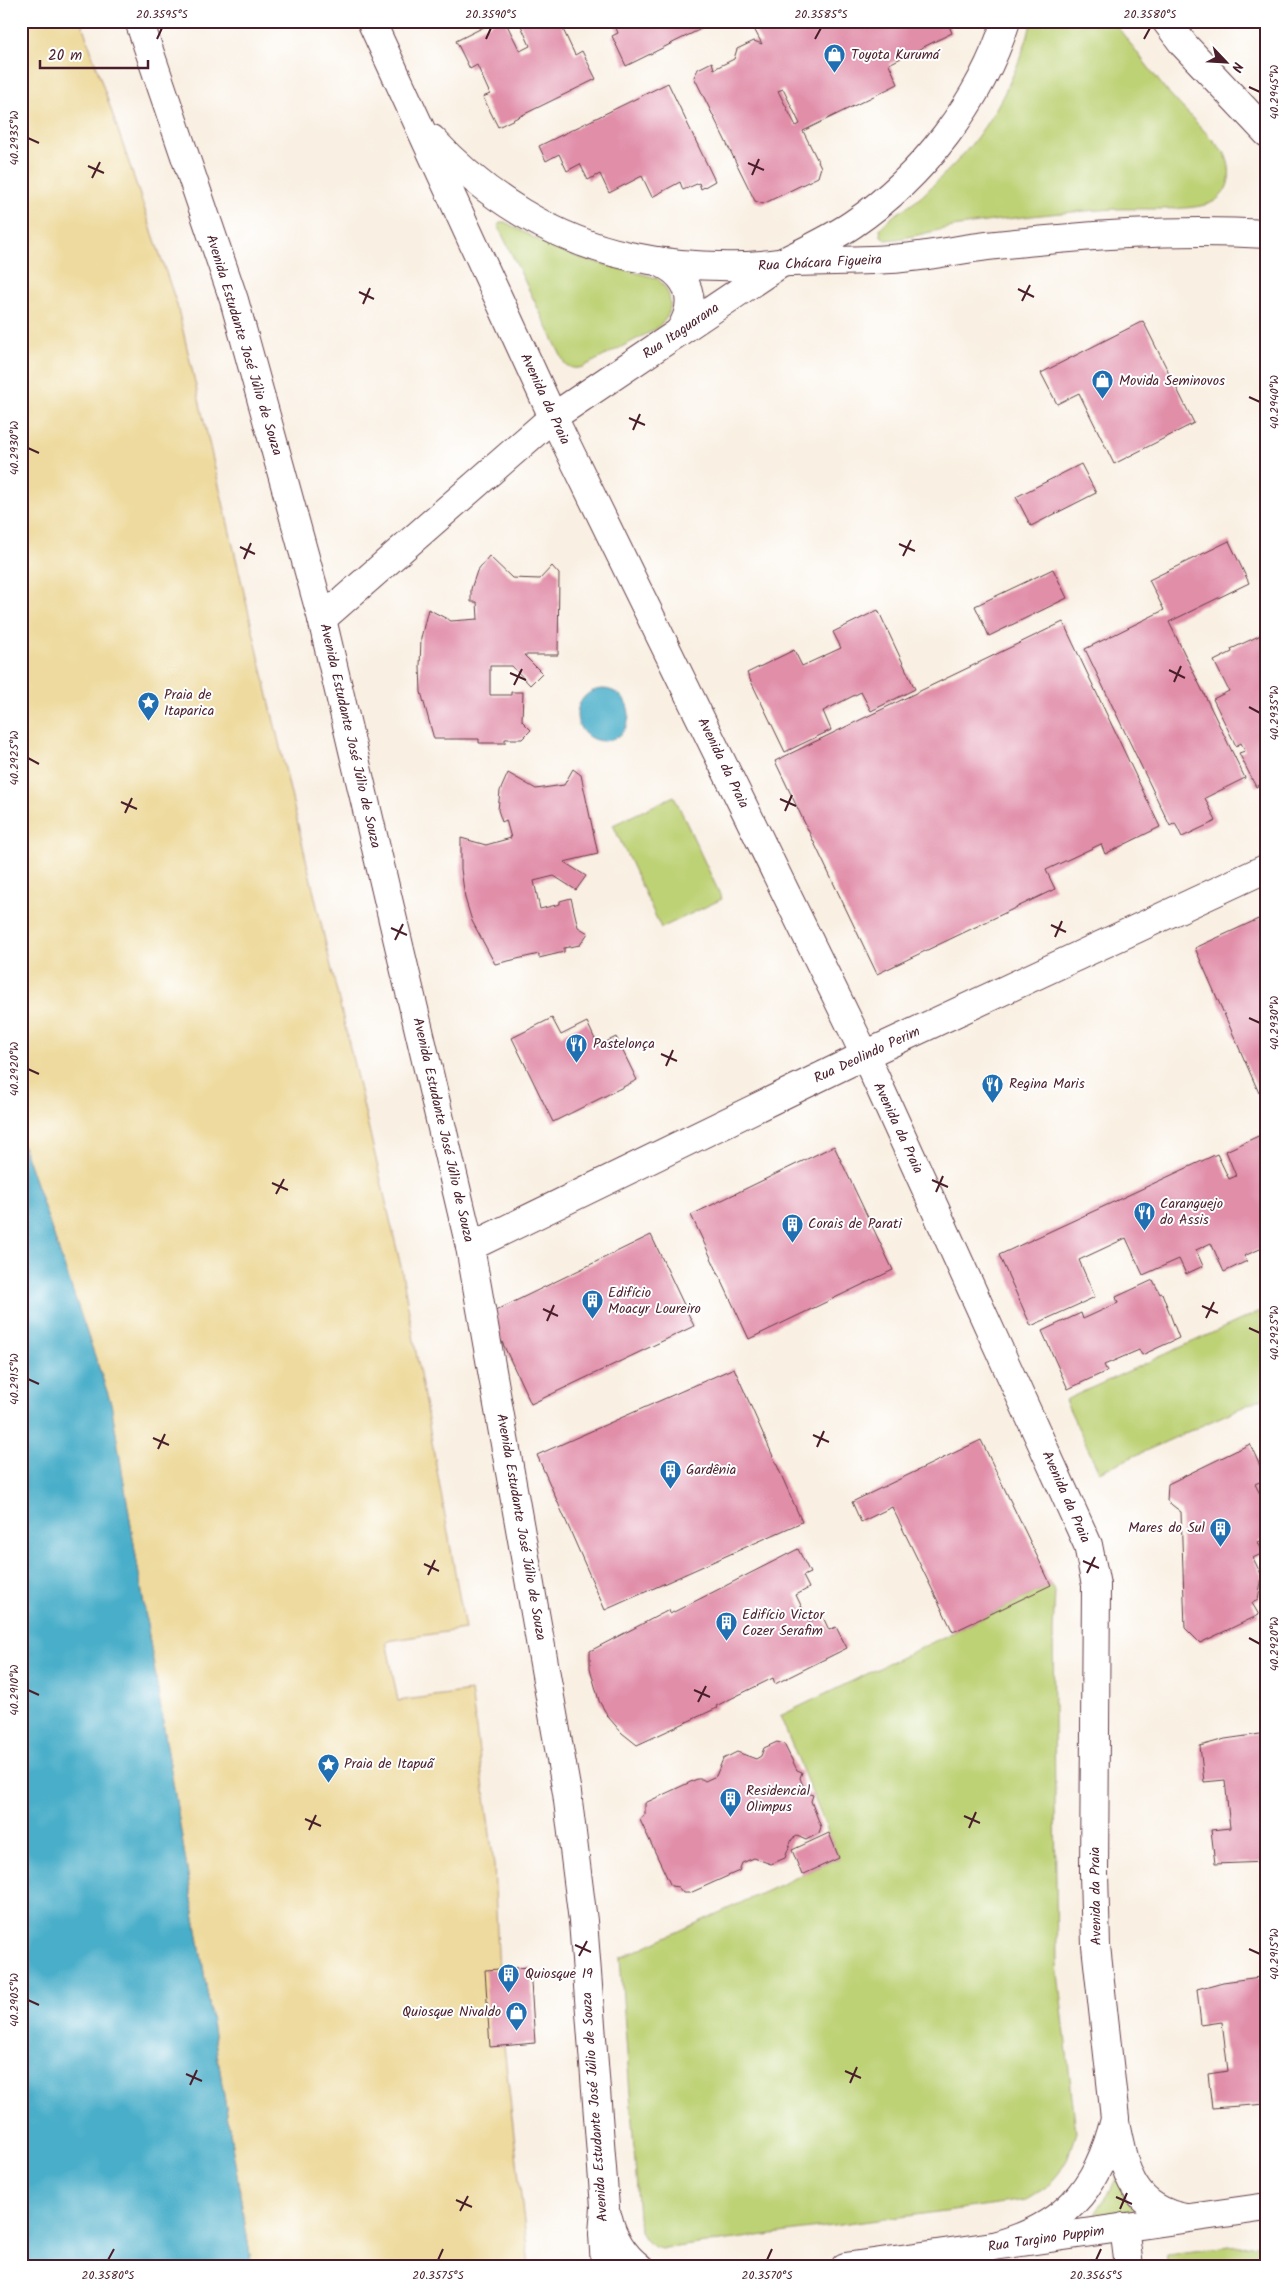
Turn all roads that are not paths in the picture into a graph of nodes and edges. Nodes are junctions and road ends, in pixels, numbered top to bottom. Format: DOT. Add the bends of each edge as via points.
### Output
graph roads {
  1 [pos="139,21"];
  2 [pos="370,21"];
  3 [pos="1006,21"];
  4 [pos="1166,21"];
  5 [pos="416,122"];
  6 [pos="1267,133"];
  7 [pos="1267,234"];
  8 [pos="657,261"];
  9 [pos="784,262"];
  10 [pos="679,332"];
  11 [pos="553,417"];
  12 [pos="322,619"];
  13 [pos="1267,868"];
  14 [pos="865,1055"];
  15 [pos="470,1246"];
  16 [pos="1115,2118"];
  17 [pos="605,2207"];
  18 [pos="1267,2207"];
  19 [pos="1188,2219"];
  20 [pos="1124,2227"];
  21 [pos="989,2247"];
  22 [pos="605,2267"];
  23 [pos="639,2267"];
  24 [pos="845,2267"];
  25 [pos="1129,2267"];
  1 -- 12 [label="street, Avenida Estudante José Júlio de Souza" via="234,300"];
  2 -- 5 [label="street, Avenida da Praia"];
  3 -- 9 [label="street, Rua Itaguarana" via="987,69 965,108 915,171 854,223"];
  4 -- 6 [label="street" via="1184,45"];
  5 -- 8 [label="street, Rua Chácara Figueira" via="445,154 512,207 589,244"];
  5 -- 11 [label="street, Avenida da Praia"];
  7 -- 9 [label="street, Rua Chácara Figueira" via="1212,230 1144,233 993,246 893,259"];
  8 -- 9 [label="street, Rua Chácara Figueira" via="704,266"];
  8 -- 10 [label="street" via="681,276 688,289 690,312"];
  9 -- 10 [label="street, Rua Itaguarana"];
  10 -- 11 [label="street, Rua Itaguarana"];
  11 -- 12 [label="street, Rua Itaguarana"];
  11 -- 14 [label="street, Avenida da Praia"];
  12 -- 15 [label="street, Avenida Estudante José Júlio de Souza"];
  13 -- 14 [label="street, Rua Deolindo Perim"];
  14 -- 15 [label="street, Rua Deolindo Perim"];
  14 -- 16 [label="street, Avenida da Praia" via="1080,1526 1093,1565 1096,1585 1096,1946"];
  15 -- 17 [label="street, Avenida Estudante José Júlio de Souza" via="567,1793 583,1921"];
  16 -- 19 [label="street, Rua Targino Puppim" via="1125,2169 1133,2186 1158,2209"];
  16 -- 21 [label="street, Avenida da Praia" via="1109,2144 1098,2168 1069,2208 1033,2233"];
  17 -- 22 [label="street, Avenida Estudante José Júlio de Souza"];
  17 -- 23 [label="street" via="612,2234 621,2249"];
  18 -- 19 [label="street, Rua Targino Puppim"];
  19 -- 20 [label="street, Rua Targino Puppim"];
  20 -- 21 [label="street, Rua Targino Puppim"];
  20 -- 25 [label="street"];
  21 -- 24 [label="street, Rua Targino Puppim"];
}
